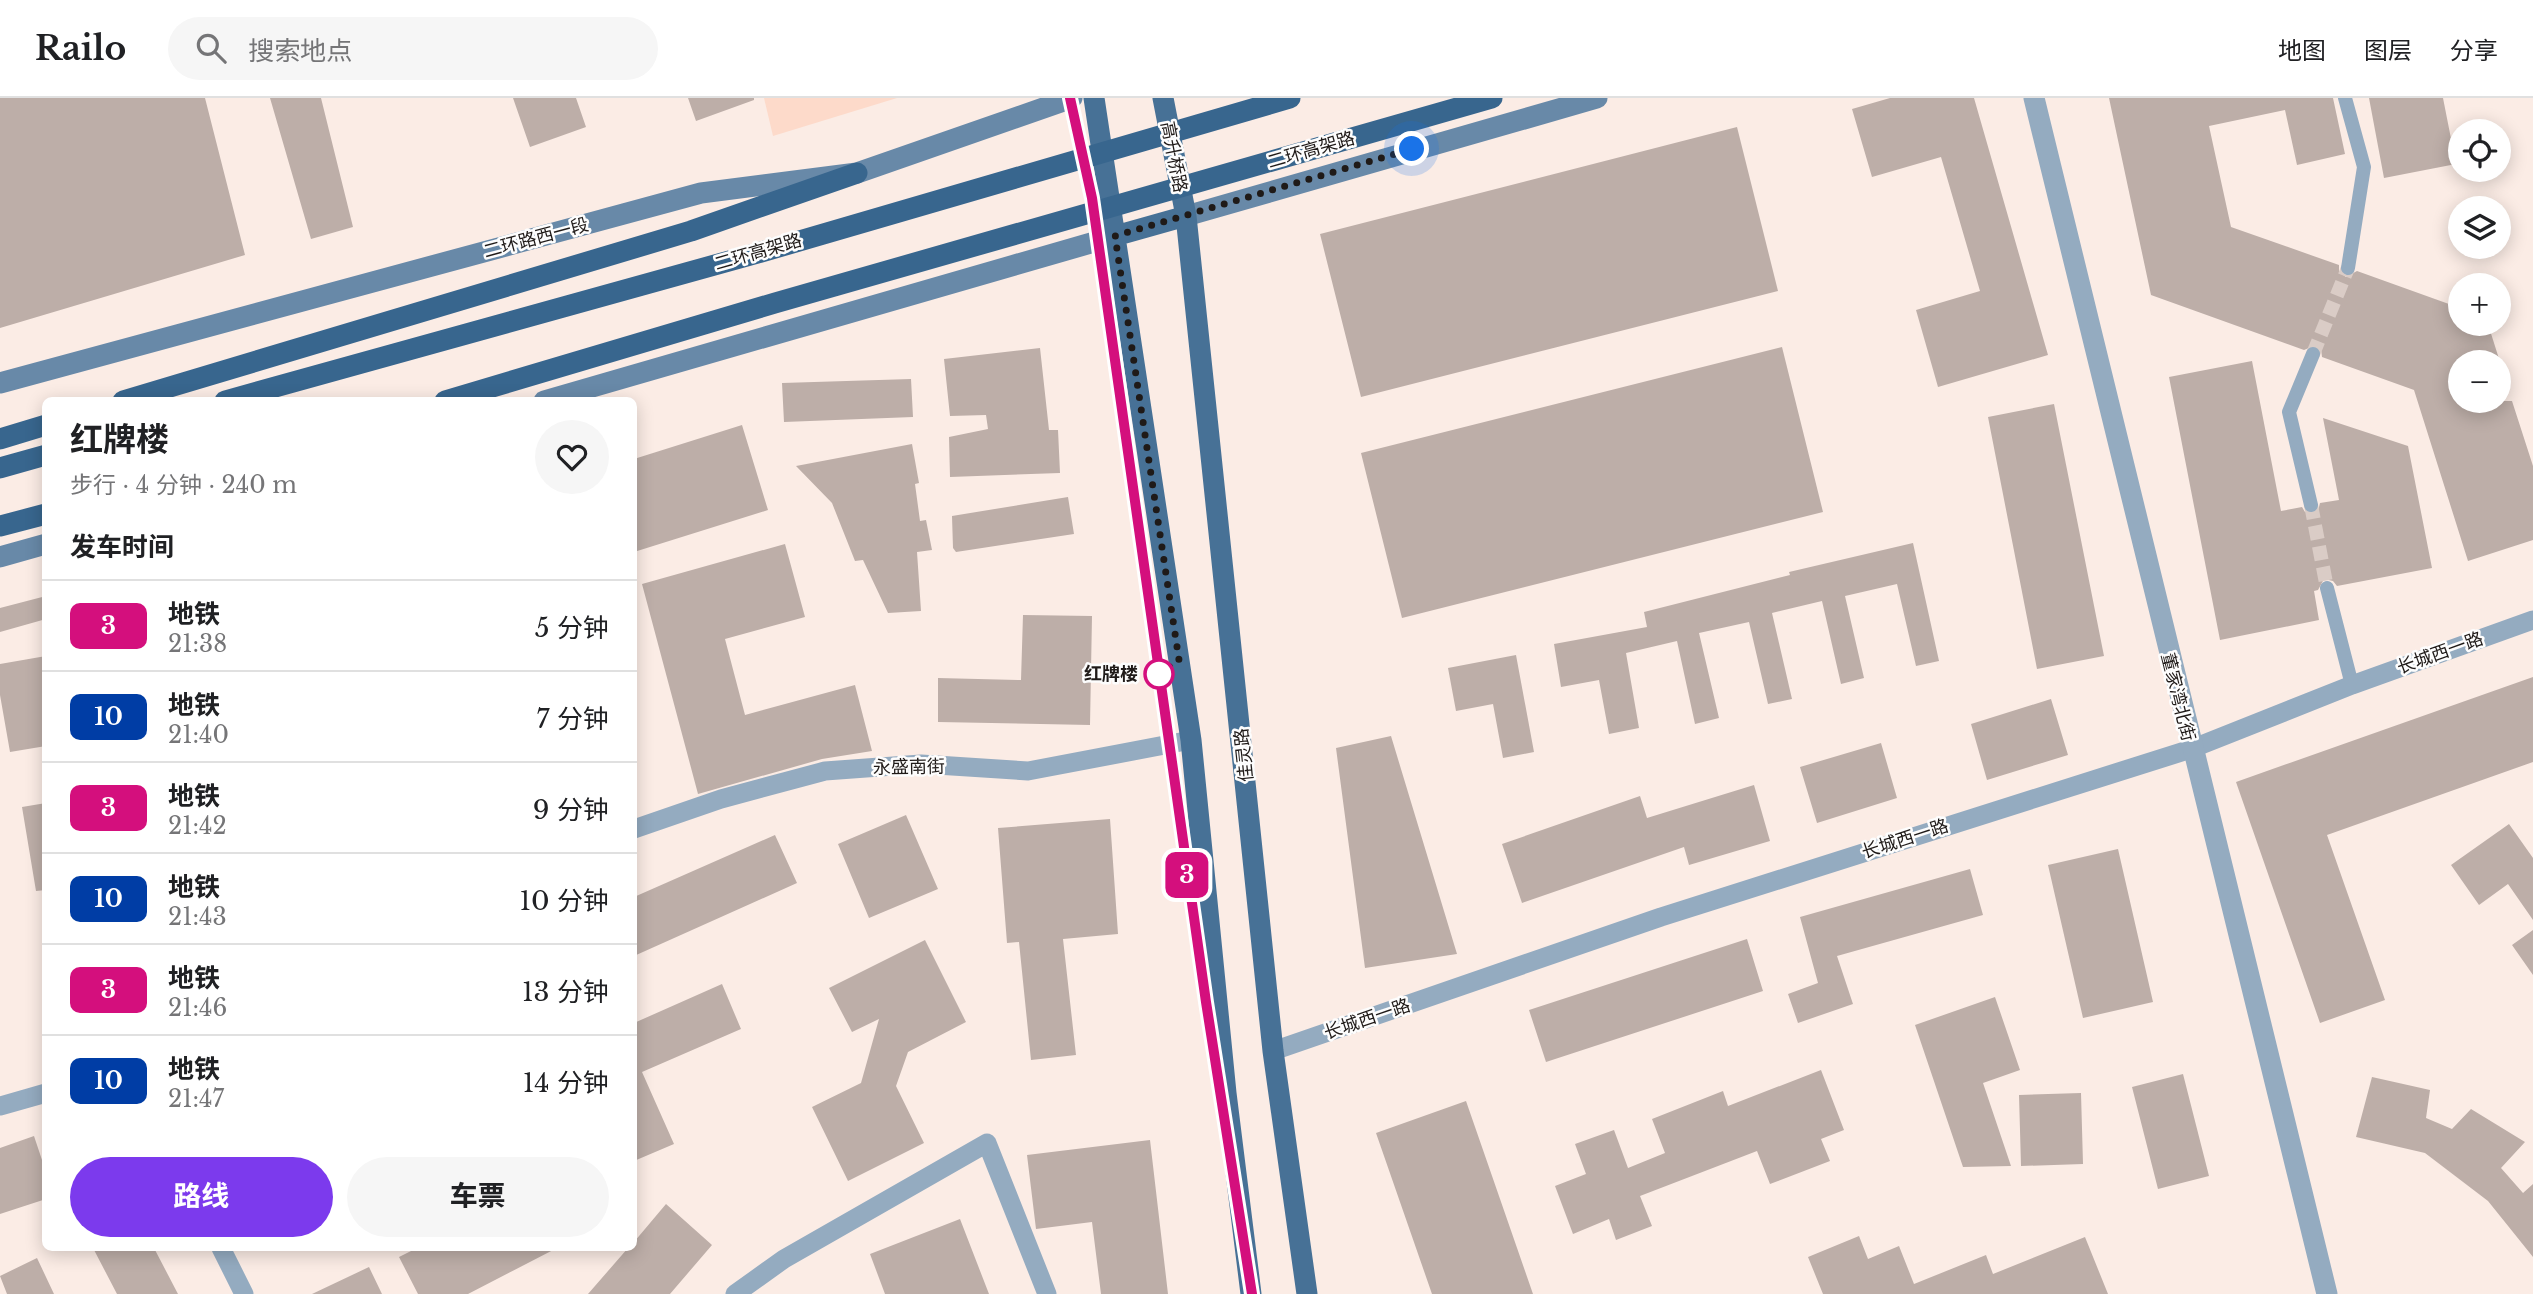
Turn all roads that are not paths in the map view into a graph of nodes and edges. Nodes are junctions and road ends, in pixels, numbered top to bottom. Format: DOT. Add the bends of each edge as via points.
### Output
graph roads {
  1 [pos="1072,98"];
  2 [pos="1094,98"];
  3 [pos="1163,98"];
  4 [pos="1290,98"];
  5 [pos="1492,98"];
  6 [pos="1597,98"];
  7 [pos="2034,98"];
  8 [pos="2345,98"];
  9 [pos="857,173"];
  10 [pos="1186,216"];
  11 [pos="1115,236"];
  12 [pos="2348,268"];
  13 [pos="2313,354"];
  14 [pos="0,383"];
  15 [pos="136,397"];
  16 [pos="239,397"];
  17 [pos="458,397"];
  18 [pos="558,397"];
  19 [pos="42,426"];
  20 [pos="0,439"];
  21 [pos="42,456"];
  22 [pos="0,468"];
  23 [pos="2311,505"];
  24 [pos="42,515"];
  25 [pos="0,526"];
  26 [pos="42,545"];
  27 [pos="0,557"];
  28 [pos="2327,588"];
  29 [pos="2533,620"];
  30 [pos="2352,685"];
  31 [pos="1191,740"];
  32 [pos="2190,749"];
  33 [pos="637,828"];
  34 [pos="1273,1051"];
  35 [pos="42,1094"];
  36 [pos="0,1106"];
  37 [pos="222,1251"];
  38 [pos="244,1294"];
  39 [pos="735,1294"];
  40 [pos="1047,1294"];
  41 [pos="1251,1294"];
  42 [pos="1307,1294"];
  43 [pos="2327,1294"];
  1 -- 9 [label="main road, 二环路西一段"];
  2 -- 11 [label="main road"];
  3 -- 10 [label="main road, 高升桥路"];
  4 -- 16 [label="highway, 二环高架路, bridge"];
  5 -- 17 [label="highway, 二环高架路, bridge"];
  6 -- 10 [label="main road"];
  7 -- 32 [label="street, 董家湾北街"];
  8 -- 12 [label="street" via="2364,167"];
  9 -- 14 [label="main road, 二环路西一段" via="701,193"];
  9 -- 15 [label="highway" via="691,231"];
  10 -- 11 [label="main road"];
  10 -- 34 [label="main road, 佳灵路"];
  11 -- 18 [label="main road"];
  11 -- 31 [label="main road"];
  13 -- 23 [label="street" via="2289,412"];
  19 -- 20 [label="highway"];
  21 -- 22 [label="highway"];
  24 -- 25 [label="highway"];
  26 -- 27 [label="main road"];
  28 -- 30 [label="street"];
  29 -- 30 [label="street, 长城西一路"];
  30 -- 32 [label="street, 长城西一路"];
  31 -- 33 [label="street, 永盛南街" via="1028,771 921,764 825,771"];
  31 -- 41 [label="main road"];
  32 -- 34 [label="street, 长城西一路" via="1661,917"];
  32 -- 43 [label="street, 董家湾北街"];
  34 -- 42 [label="main road, 佳灵路"];
  35 -- 36 [label="street"];
  37 -- 38 [label="street"];
  39 -- 40 [label="street" via="784,1259 987,1143"];
}
